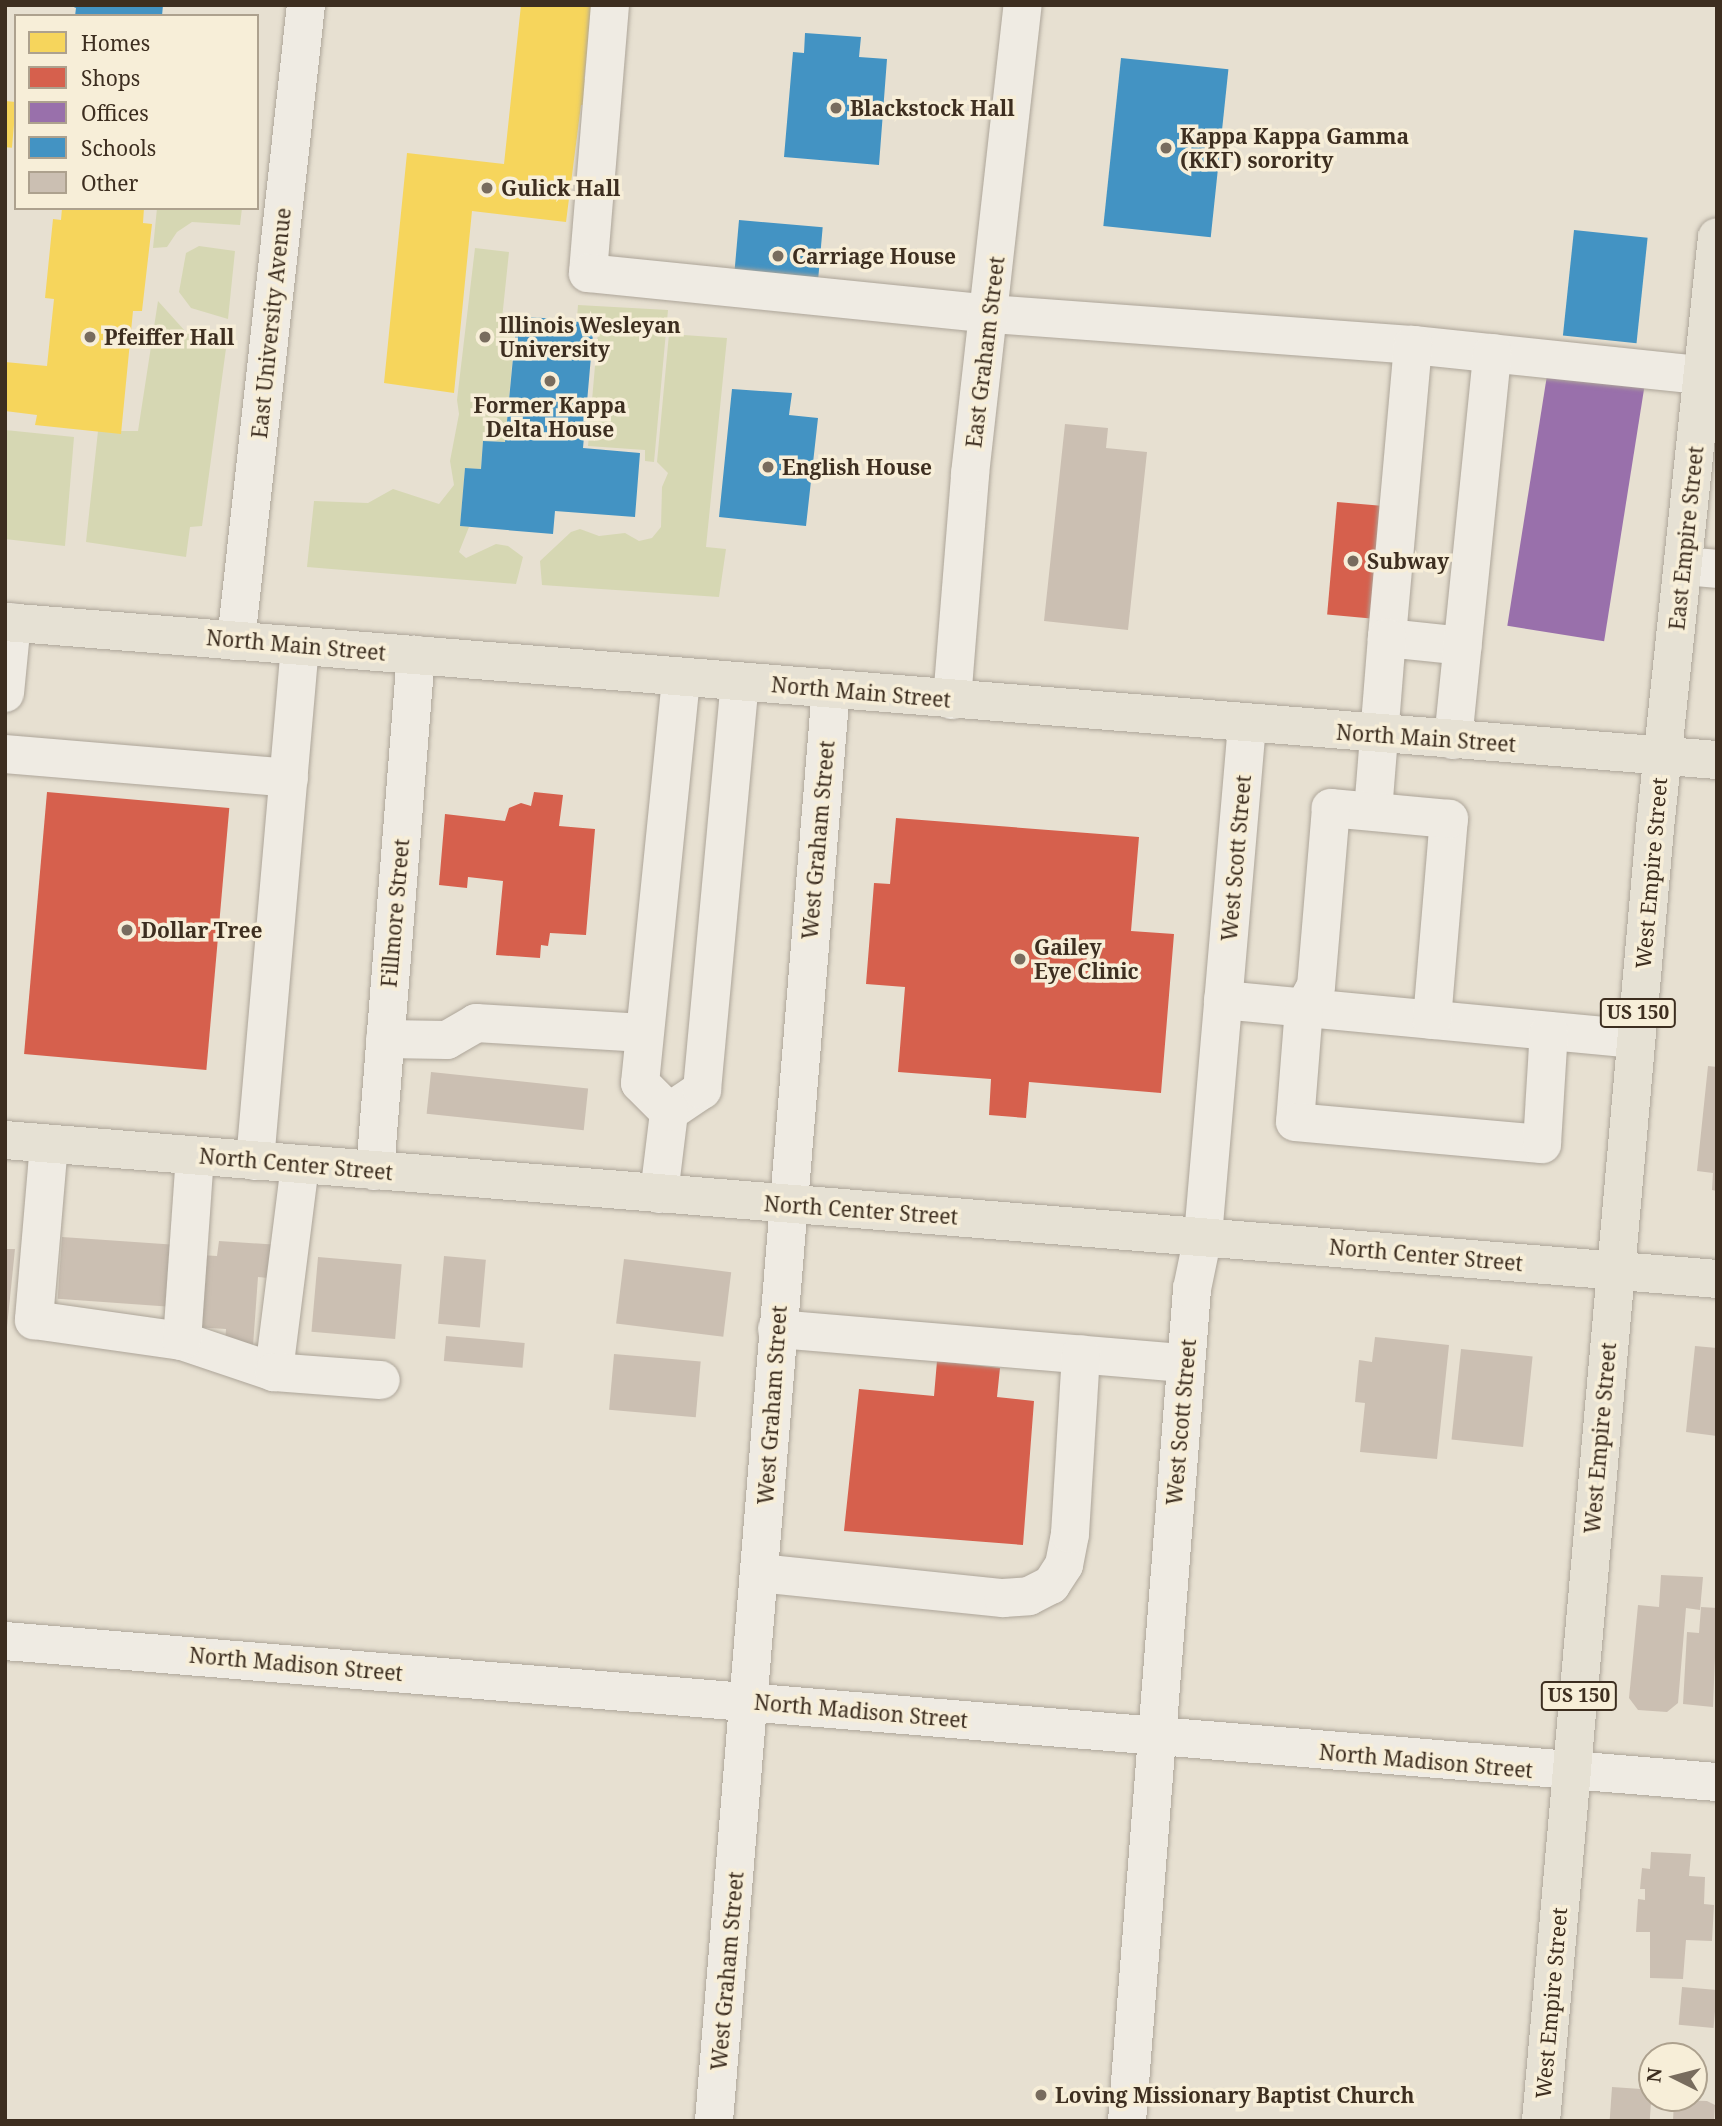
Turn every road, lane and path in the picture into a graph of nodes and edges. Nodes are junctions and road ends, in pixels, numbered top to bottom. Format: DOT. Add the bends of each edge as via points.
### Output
graph roads {
  1 [pos="306,5"];
  2 [pos="610,5"];
  3 [pos="1023,5"];
  4 [pos="1717,237"];
  5 [pos="992,314"];
  6 [pos="1413,345"];
  7 [pos="1492,353"];
  8 [pos="1710,377"];
  9 [pos="1700,567"];
  10 [pos="9,622"];
  11 [pos="1387,638"];
  12 [pos="236,641"];
  13 [pos="300,646"];
  14 [pos="1463,646"];
  15 [pos="416,655"];
  16 [pos="681,678"];
  17 [pos="740,682"];
  18 [pos="831,690"];
  19 [pos="5,693"];
  20 [pos="952,700"];
  21 [pos="1247,725"];
  22 [pos="1378,735"];
  23 [pos="1453,740"];
  24 [pos="5,754"];
  25 [pos="1662,756"];
  26 [pos="1717,760"];
  27 [pos="289,778"];
  28 [pos="1373,811"];
  29 [pos="1223,1000"];
  30 [pos="1304,1008"];
  31 [pos="1432,1020"];
  32 [pos="1549,1031"];
  33 [pos="644,1033"];
  34 [pos="386,1039"];
  35 [pos="1635,1039"];
  36 [pos="668,1112"];
  37 [pos="5,1140"];
  38 [pos="49,1144"];
  39 [pos="195,1156"];
  40 [pos="255,1161"];
  41 [pos="300,1165"];
  42 [pos="375,1171"];
  43 [pos="659,1194"];
  44 [pos="787,1204"];
  45 [pos="1203,1236"];
  46 [pos="1614,1271"];
  47 [pos="1717,1279"];
  48 [pos="777,1329"];
  49 [pos="182,1341"];
  50 [pos="1081,1354"];
  51 [pos="1186,1363"];
  52 [pos="274,1372"];
  53 [pos="381,1380"];
  54 [pos="759,1573"];
  55 [pos="5,1641"];
  56 [pos="750,1700"];
  57 [pos="1156,1739"];
  58 [pos="1572,1773"];
  59 [pos="1717,1782"];
  60 [pos="714,2121"];
  61 [pos="1127,2121"];
  62 [pos="1541,2121"];
  1 -- 12 [label="street, East University Avenue"];
  2 -- 5 [label="street" via="587,273"];
  3 -- 5 [label="street, East Graham Street"];
  4 -- 8 [label="main road, East Empire Street / US 150"];
  5 -- 6 [label="street"];
  5 -- 20 [label="street, East Graham Street" via="970,474"];
  6 -- 7 [label="street"];
  6 -- 11 [label="street"];
  7 -- 8 [label="street"];
  7 -- 14 [label="street"];
  8 -- 9 [label="main road, East Empire Street / US 150"];
  9 -- 25 [label="main road, East Empire Street / US 150"];
  10 -- 12 [label="main road, North Main Street"];
  10 -- 19 [label="street"];
  11 -- 14 [label="street"];
  11 -- 22 [label="street"];
  12 -- 13 [label="main road, North Main Street"];
  13 -- 15 [label="main road, North Main Street"];
  13 -- 27 [label="street"];
  14 -- 23 [label="street"];
  15 -- 16 [label="main road, North Main Street"];
  15 -- 34 [label="street, Fillmore Street"];
  16 -- 17 [label="main road, North Main Street"];
  16 -- 33 [label="street"];
  17 -- 18 [label="main road, North Main Street"];
  17 -- 36 [label="street" via="702,1090"];
  18 -- 20 [label="main road, North Main Street"];
  18 -- 44 [label="street, West Graham Street"];
  20 -- 21 [label="main road, North Main Street"];
  21 -- 22 [label="main road, North Main Street"];
  21 -- 29 [label="street, West Scott Street"];
  22 -- 23 [label="main road, North Main Street"];
  22 -- 28 [label="street"];
  23 -- 25 [label="main road, North Main Street"];
  24 -- 27 [label="street"];
  25 -- 26 [label="main road, North Main Street"];
  25 -- 35 [label="main road, West Empire Street / US 150"];
  27 -- 40 [label="street"];
  28 -- 30 [label="street" via="1331,808 1317,986"];
  28 -- 31 [label="street" via="1449,819"];
  29 -- 30 [label="street"];
  29 -- 45 [label="street, West Scott Street"];
  30 -- 31 [label="street"];
  30 -- 32 [label="street" via="1295,1122 1542,1144"];
  31 -- 32 [label="street"];
  32 -- 35 [label="street"];
  33 -- 34 [label="street" via="476,1023 447,1040"];
  33 -- 36 [label="street" via="640,1083"];
  34 -- 42 [label="street, Fillmore Street"];
  35 -- 46 [label="main road, West Empire Street / US 150"];
  36 -- 43 [label="street"];
  37 -- 38 [label="main road, North Center Street"];
  38 -- 39 [label="main road, North Center Street"];
  38 -- 49 [label="street" via="34,1320"];
  39 -- 40 [label="main road, North Center Street"];
  39 -- 49 [label="street"];
  40 -- 41 [label="main road, North Center Street"];
  41 -- 42 [label="main road, North Center Street"];
  41 -- 52 [label="street"];
  42 -- 43 [label="main road, North Center Street"];
  43 -- 44 [label="main road, North Center Street"];
  44 -- 45 [label="main road, North Center Street"];
  44 -- 48 [label="street, West Graham Street"];
  45 -- 46 [label="main road, North Center Street"];
  45 -- 51 [label="street, West Scott Street" via="1192,1289"];
  46 -- 47 [label="main road, North Center Street"];
  46 -- 58 [label="main road, West Empire Street / US 150"];
  48 -- 50 [label="street"];
  48 -- 54 [label="street, West Graham Street"];
  49 -- 52 [label="street"];
  50 -- 51 [label="street"];
  50 -- 54 [label="street" via="1070,1534 1064,1565 1051,1585 1029,1596 1003,1598"];
  51 -- 57 [label="street, West Scott Street"];
  52 -- 53 [label="street"];
  54 -- 56 [label="street, West Graham Street"];
  55 -- 56 [label="street, North Madison Street"];
  56 -- 57 [label="street, North Madison Street"];
  56 -- 60 [label="street, West Graham Street"];
  57 -- 58 [label="street, North Madison Street"];
  57 -- 61 [label="street, West Scott Street"];
  58 -- 59 [label="street, North Madison Street"];
  58 -- 62 [label="main road, West Empire Street / US 150"];
}
